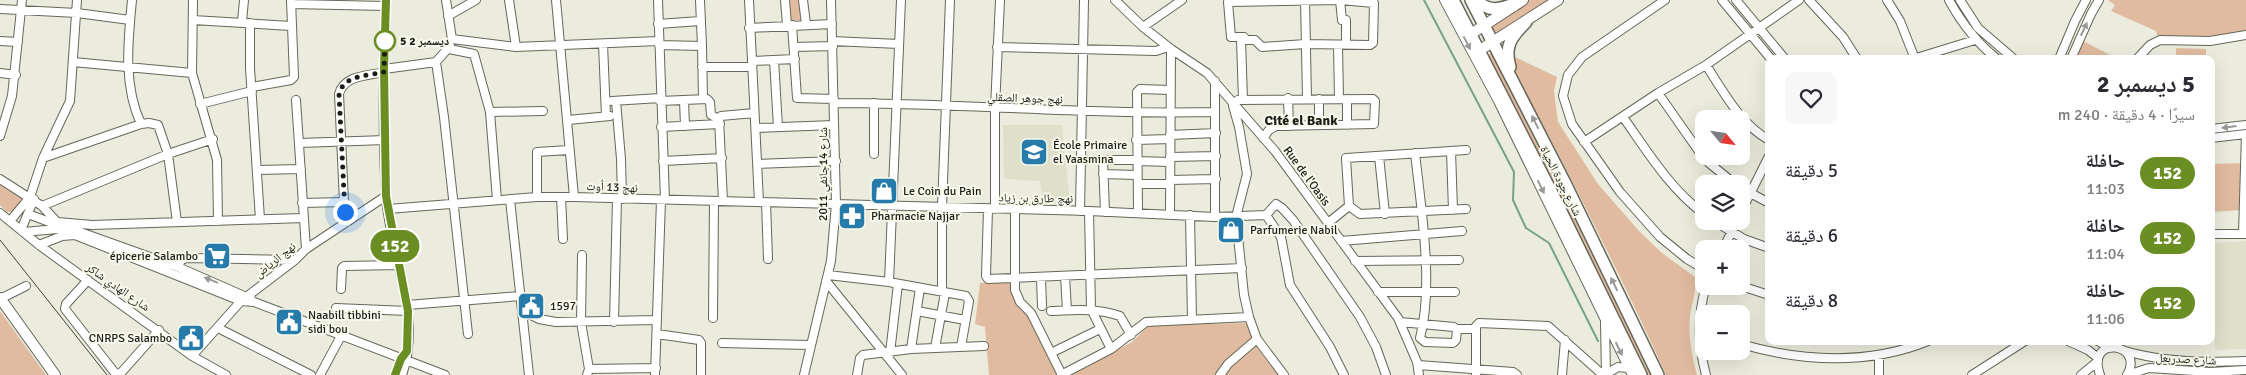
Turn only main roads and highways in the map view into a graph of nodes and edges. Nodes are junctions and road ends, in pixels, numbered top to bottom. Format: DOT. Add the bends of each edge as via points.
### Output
graph roads {
  1 [pos="1453,0"];
  2 [pos="1471,0"];
  3 [pos="1477,0"];
  4 [pos="1558,0"];
  5 [pos="1520,2"];
  6 [pos="1526,22"];
  7 [pos="1484,25"];
  8 [pos="1471,34"];
  9 [pos="1493,42"];
  10 [pos="1480,50"];
  11 [pos="1515,84"];
  12 [pos="0,299"];
  13 [pos="55,375"];
  14 [pos="1641,375"];
  15 [pos="1658,375"];
  1 -- 8 [label="highway, شارع جودة الحياة"];
  2 -- 7 [label="highway, شارع جودة الحياة"];
  3 -- 5 [label="highway" via="1493,10"];
  4 -- 6 [label="main road"];
  5 -- 7 [label="main road"];
  6 -- 9 [label="main road"];
  6 -- 11 [label="highway" via="1514,33 1508,45"];
  7 -- 8 [label="main road"];
  7 -- 9 [label="highway, شارع جودة الحياة"];
  8 -- 10 [label="highway, شارع جودة الحياة"];
  9 -- 10 [label="main road"];
  9 -- 11 [label="highway, شارع جودة الحياة"];
  10 -- 14 [label="highway, شارع جودة الحياة"];
  15 -- 11 [label="highway, شارع جودة الحياة, one-way"];
  12 -- 13 [label="main road"];
}
